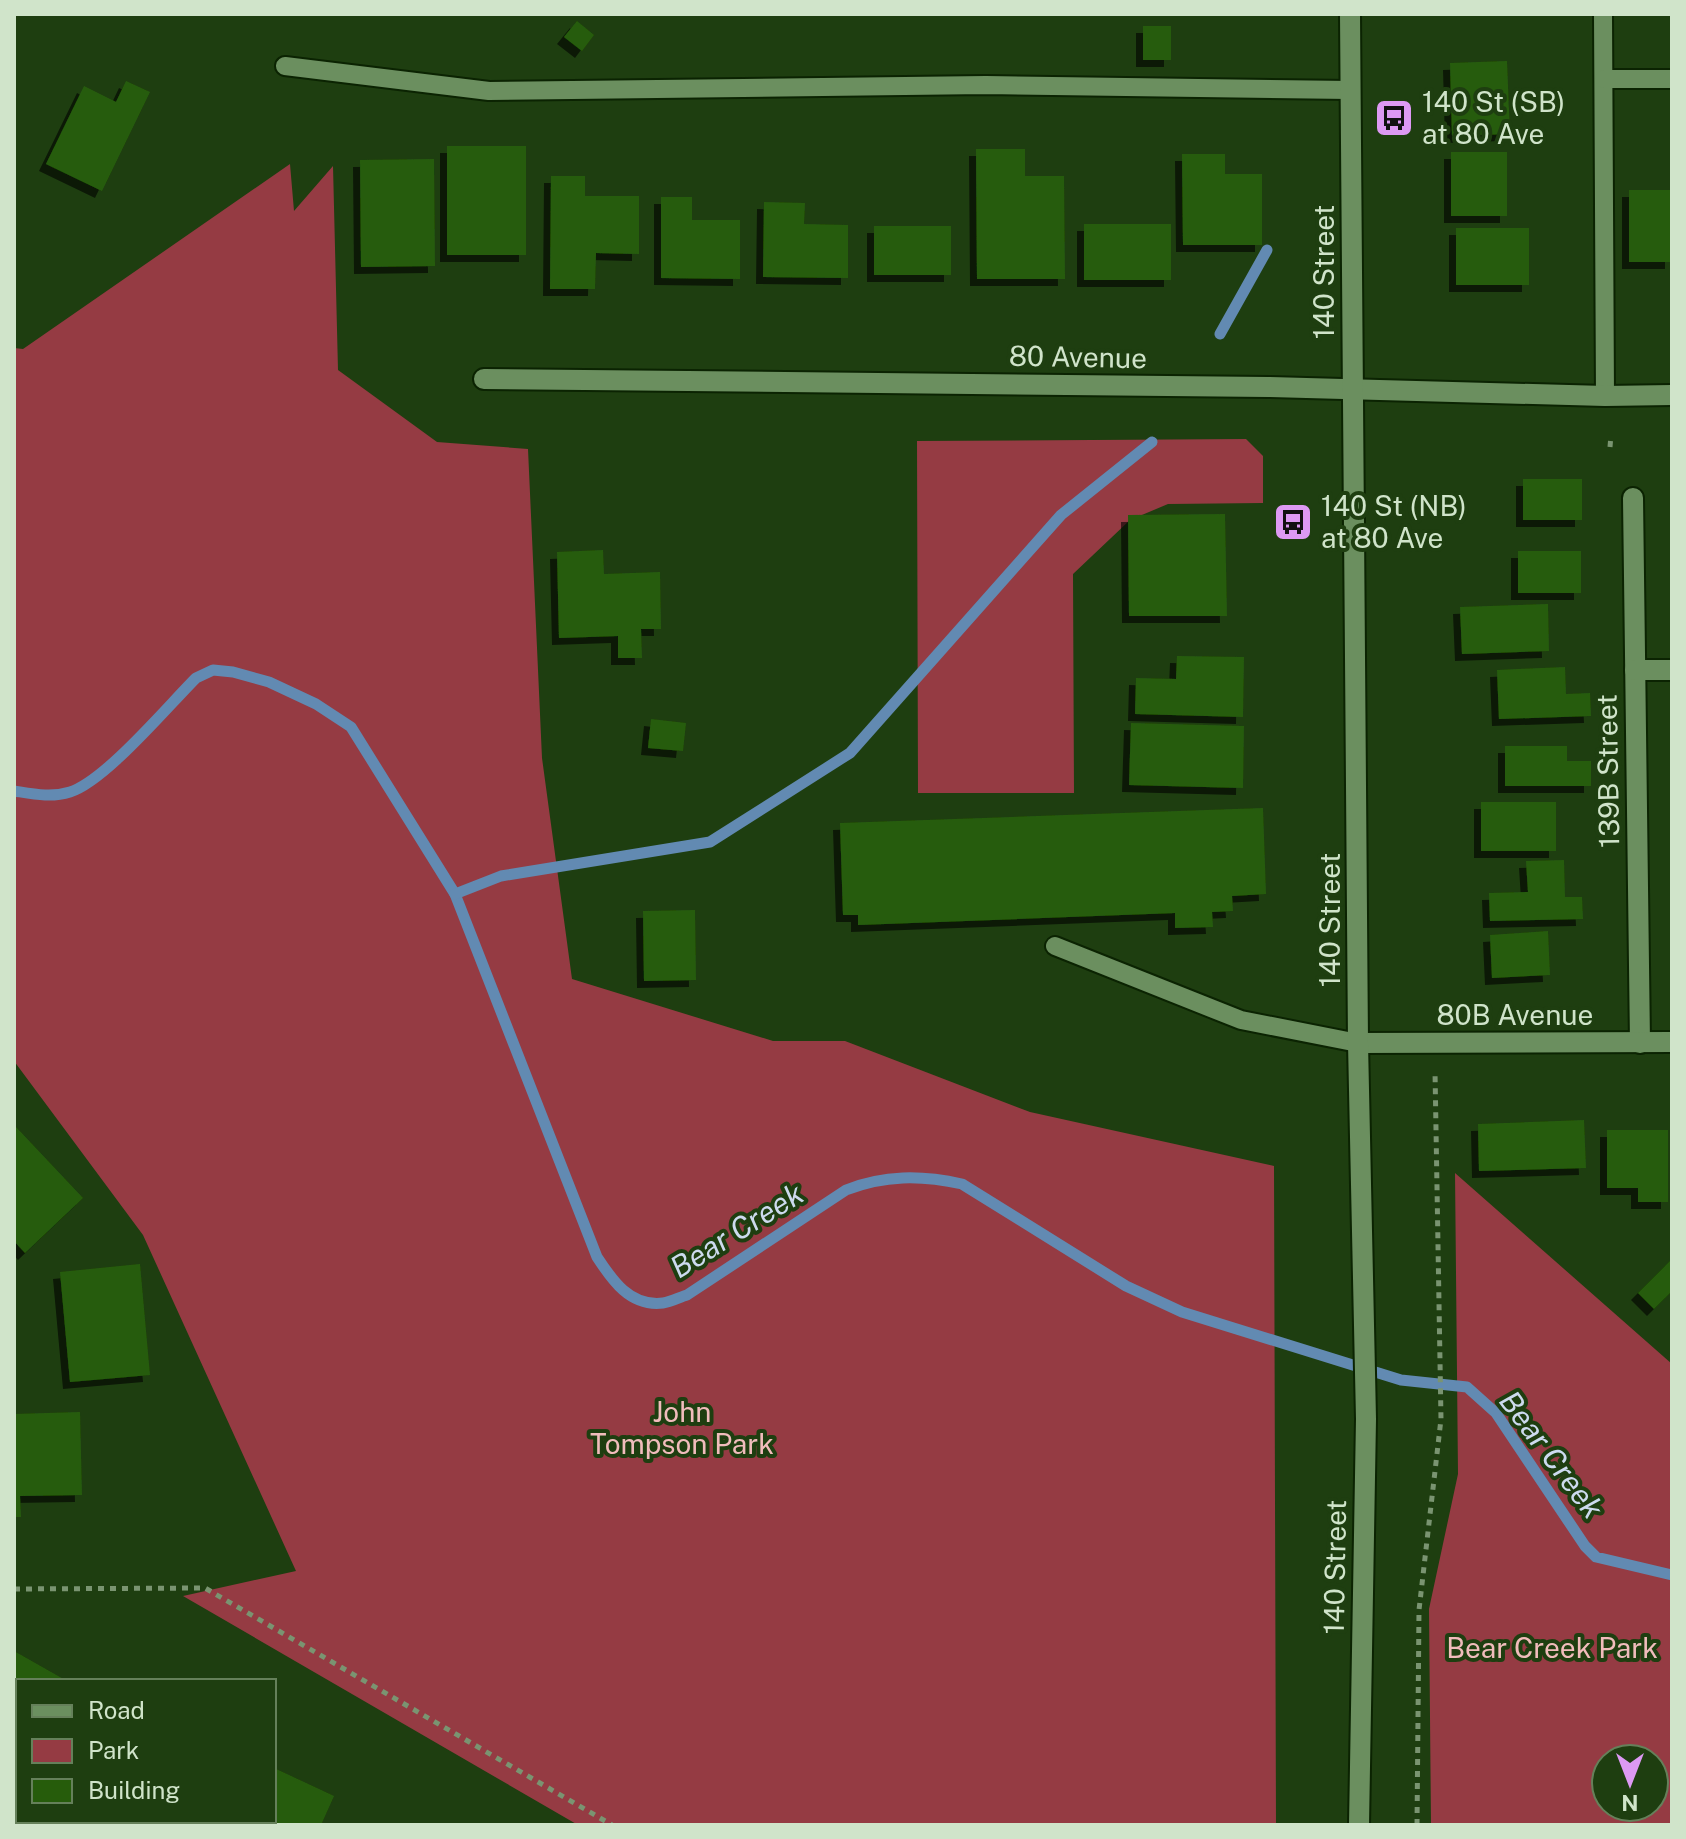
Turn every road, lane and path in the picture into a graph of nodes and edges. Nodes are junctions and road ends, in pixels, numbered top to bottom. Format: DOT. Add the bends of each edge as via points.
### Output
graph roads {
  1 [pos="1350,14"];
  2 [pos="1603,14"];
  3 [pos="285,66"];
  4 [pos="1604,79"];
  5 [pos="1672,79"];
  6 [pos="1350,90"];
  7 [pos="484,379"];
  8 [pos="1353,390"];
  9 [pos="1672,395"];
  10 [pos="1605,396"];
  11 [pos="1611,435"];
  12 [pos="1610,447"];
  13 [pos="1633,498"];
  14 [pos="1635,670"];
  15 [pos="1672,670"];
  16 [pos="1055,946"];
  17 [pos="1672,1042"];
  18 [pos="1358,1043"];
  19 [pos="1640,1043"];
  20 [pos="1435,1092"];
  21 [pos="14,1589"];
  22 [pos="612,1825"];
  23 [pos="1359,1825"];
  24 [pos="1417,1825"];
  1 -- 6 [label="street, 140 Street"];
  2 -- 4 [label="lane"];
  3 -- 6 [label="lane" via="489,91 986,85"];
  4 -- 5 [label="lane"];
  4 -- 10 [label="lane"];
  6 -- 8 [label="street, 140 Street"];
  7 -- 8 [label="street, 80 Avenue"];
  8 -- 10 [label="street, 80 Avenue"];
  8 -- 18 [label="street, 140 Street"];
  9 -- 10 [label="street, 80 Avenue"];
  11 -- 12 [label="path"];
  13 -- 14 [label="street, 139B Street"];
  14 -- 15 [label="street"];
  14 -- 19 [label="street, 139B Street"];
  16 -- 18 [label="lane" via="1241,1020"];
  17 -- 19 [label="street, 80B Avenue"];
  18 -- 19 [label="street, 80B Avenue"];
  18 -- 23 [label="street, 140 Street" via="1366,1419"];
  20 -- 24 [label="path" via="1441,1419 1419,1610"];
  21 -- 22 [label="path" via="205,1588"];
}
